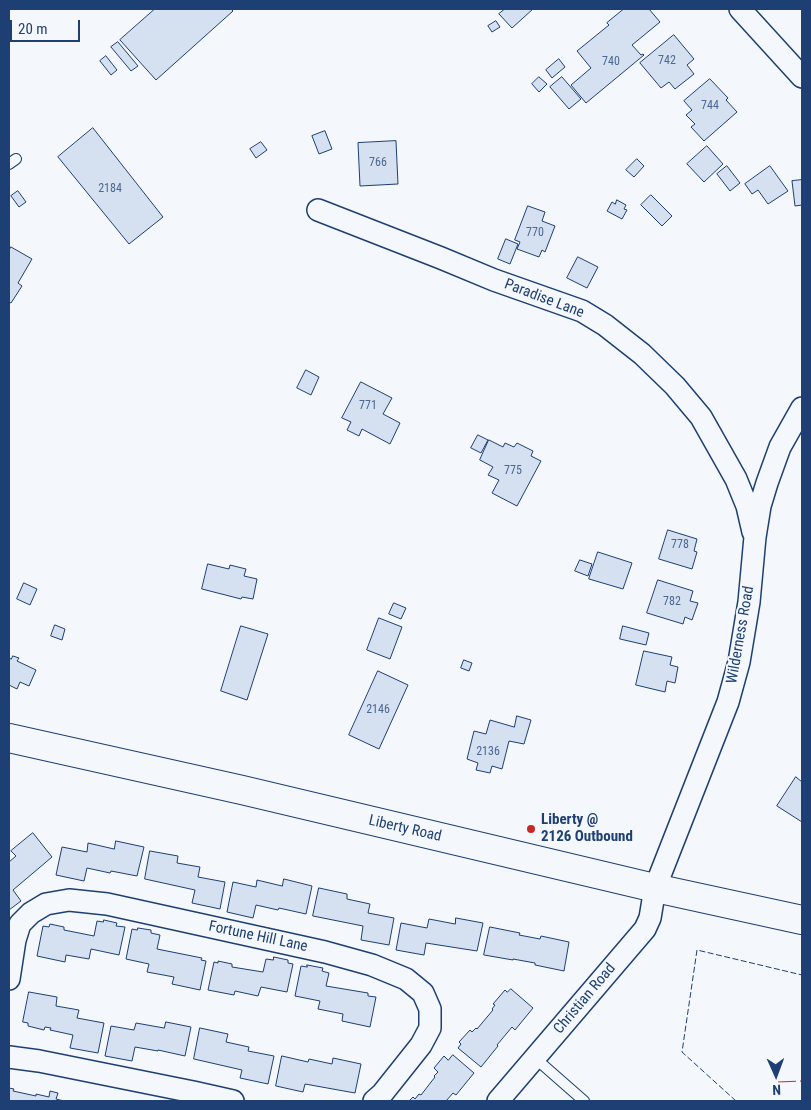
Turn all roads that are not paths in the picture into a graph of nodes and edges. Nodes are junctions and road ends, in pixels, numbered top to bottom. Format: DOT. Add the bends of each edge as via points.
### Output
graph roads {
  1 [pos="740,9"];
  2 [pos="802,77"];
  3 [pos="318,210"];
  4 [pos="802,408"];
  5 [pos="755,537"];
  6 [pos="9,738"];
  7 [pos="655,888"];
  8 [pos="802,920"];
  9 [pos="9,980"];
  10 [pos="9,1057"];
  11 [pos="535,1058"];
  12 [pos="233,1101"];
  13 [pos="374,1101"];
  14 [pos="498,1101"];
  15 [pos="584,1101"];
  1 -- 2 [label="street"];
  3 -- 5 [label="street, Paradise Lane" via="582,311 605,325 648,360 701,417 736,479"];
  4 -- 5 [label="street, Wilderness Road" via="780,447 760,506"];
  5 -- 7 [label="street, Wilderness Road" via="741,653 728,702"];
  6 -- 7 [label="main road, Liberty Road"];
  7 -- 8 [label="main road, Liberty Road"];
  7 -- 11 [label="street, Christian Road" via="645,929"];
  9 -- 13 [label="street, Fortune Hill Lane" via="20,924 46,904 69,900 117,906 372,965 406,979 423,993 430,1010 430,1028 422,1044"];
  10 -- 12 [label="street"];
  11 -- 14 [label="street, Christian Road"];
  11 -- 15 [label="lane"];
}
